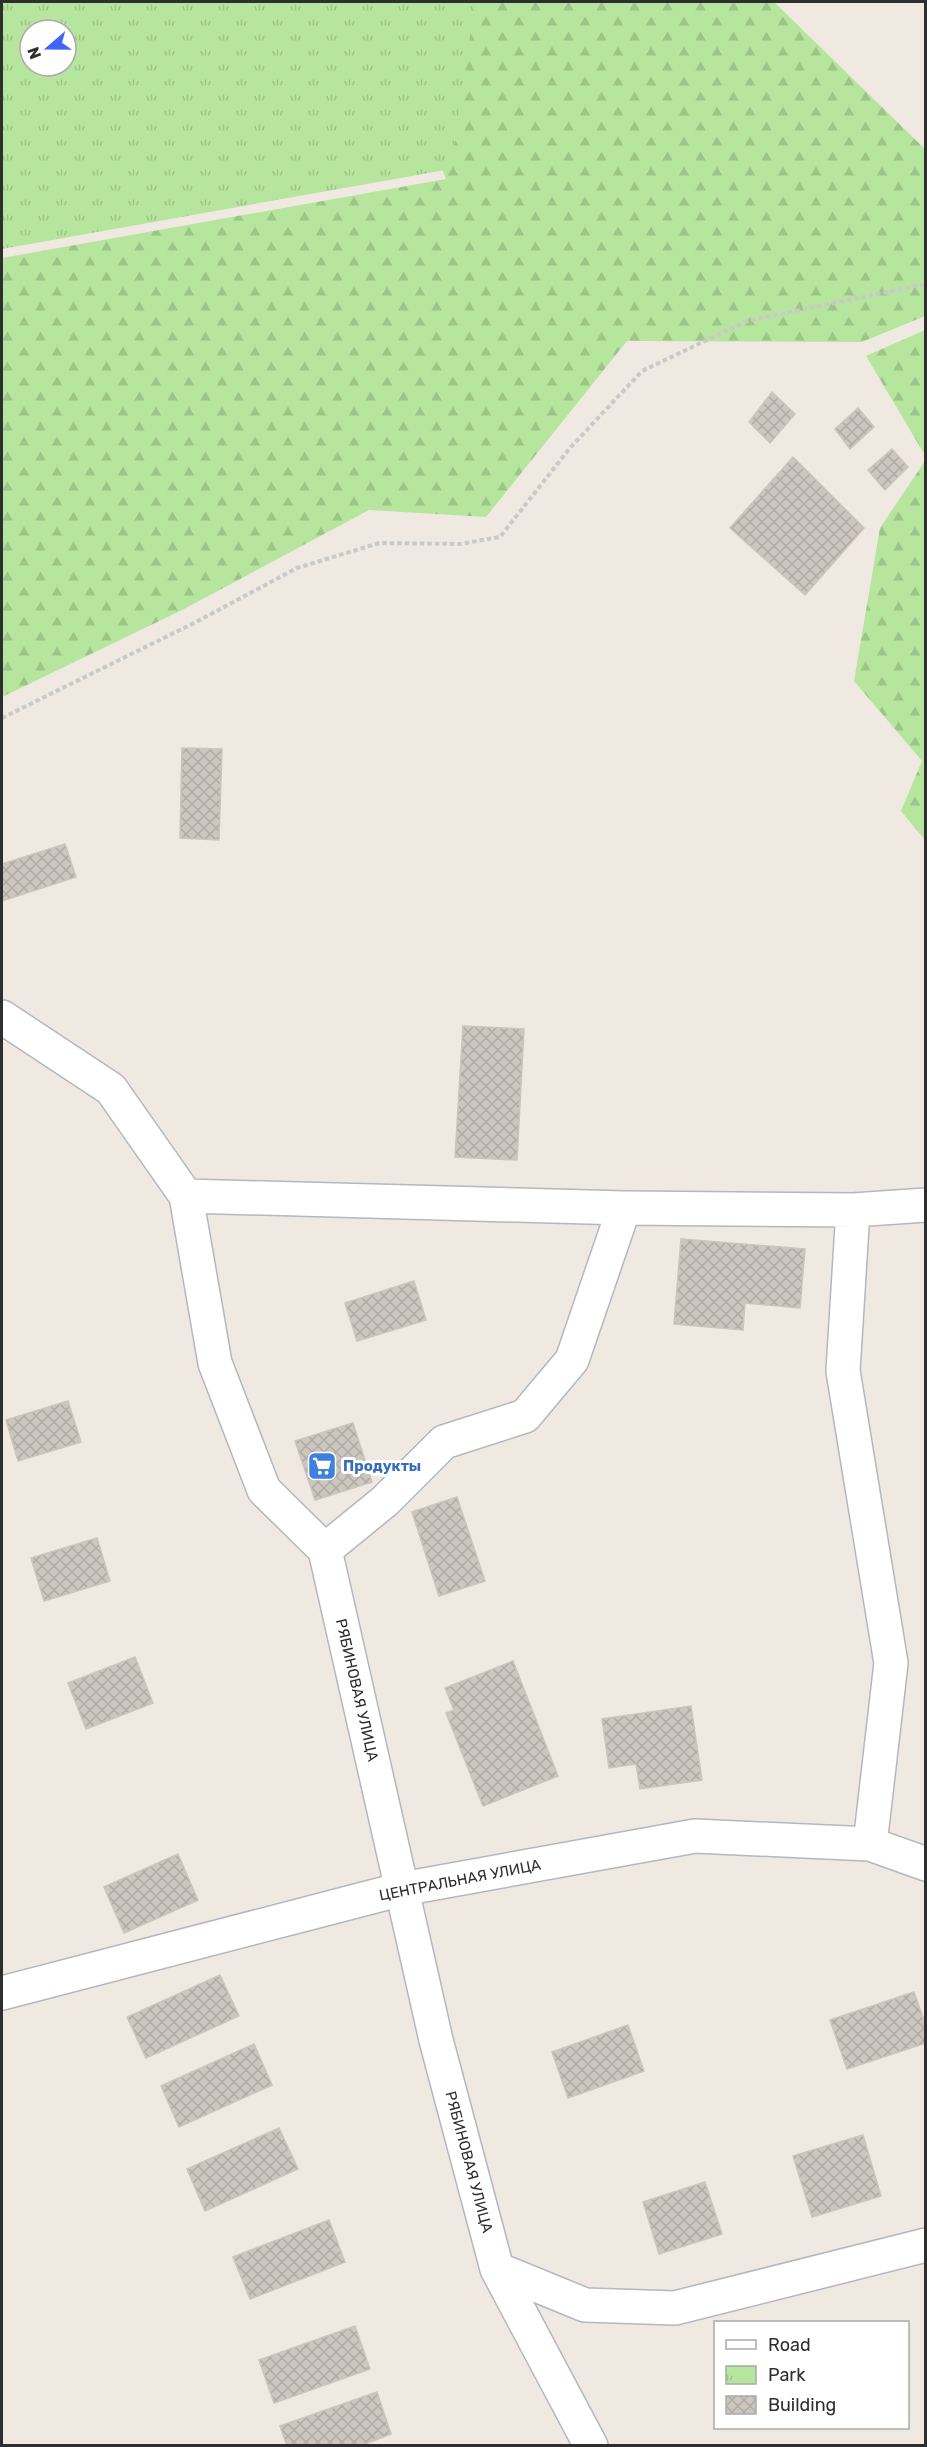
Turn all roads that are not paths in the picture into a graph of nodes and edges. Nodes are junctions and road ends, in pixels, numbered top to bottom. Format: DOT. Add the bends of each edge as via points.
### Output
graph roads {
  1 [pos="2,1017"];
  2 [pos="186,1196"];
  3 [pos="926,1205"];
  4 [pos="624,1208"];
  5 [pos="853,1210"];
  6 [pos="325,1550"];
  7 [pos="870,1844"];
  8 [pos="926,1864"];
  9 [pos="402,1889"];
  10 [pos="2,1993"];
  11 [pos="926,2245"];
  12 [pos="497,2269"];
  13 [pos="591,2445"];
  1 -- 2 [label="street" via="111,1089"];
  2 -- 4 [label="street"];
  2 -- 6 [label="street" via="214,1363 264,1490"];
  3 -- 5 [label="street"];
  4 -- 5 [label="street"];
  4 -- 6 [label="street" via="572,1360 525,1416 444,1442 385,1501"];
  5 -- 7 [label="street" via="843,1371 891,1663"];
  6 -- 9 [label="street, РЯБИНОВАЯ УЛИЦА"];
  7 -- 8 [label="street, ЦЕНТРАЛЬНАЯ УЛИЦА"];
  7 -- 9 [label="street, ЦЕНТРАЛЬНАЯ УЛИЦА" via="695,1836"];
  9 -- 10 [label="street, ЦЕНТРАЛЬНАЯ УЛИЦА"];
  9 -- 12 [label="street, РЯБИНОВАЯ УЛИЦА" via="436,2040"];
  11 -- 12 [label="street" via="675,2308 585,2304"];
  12 -- 13 [label="street, РЯБИНОВАЯ УЛИЦА"];
}
